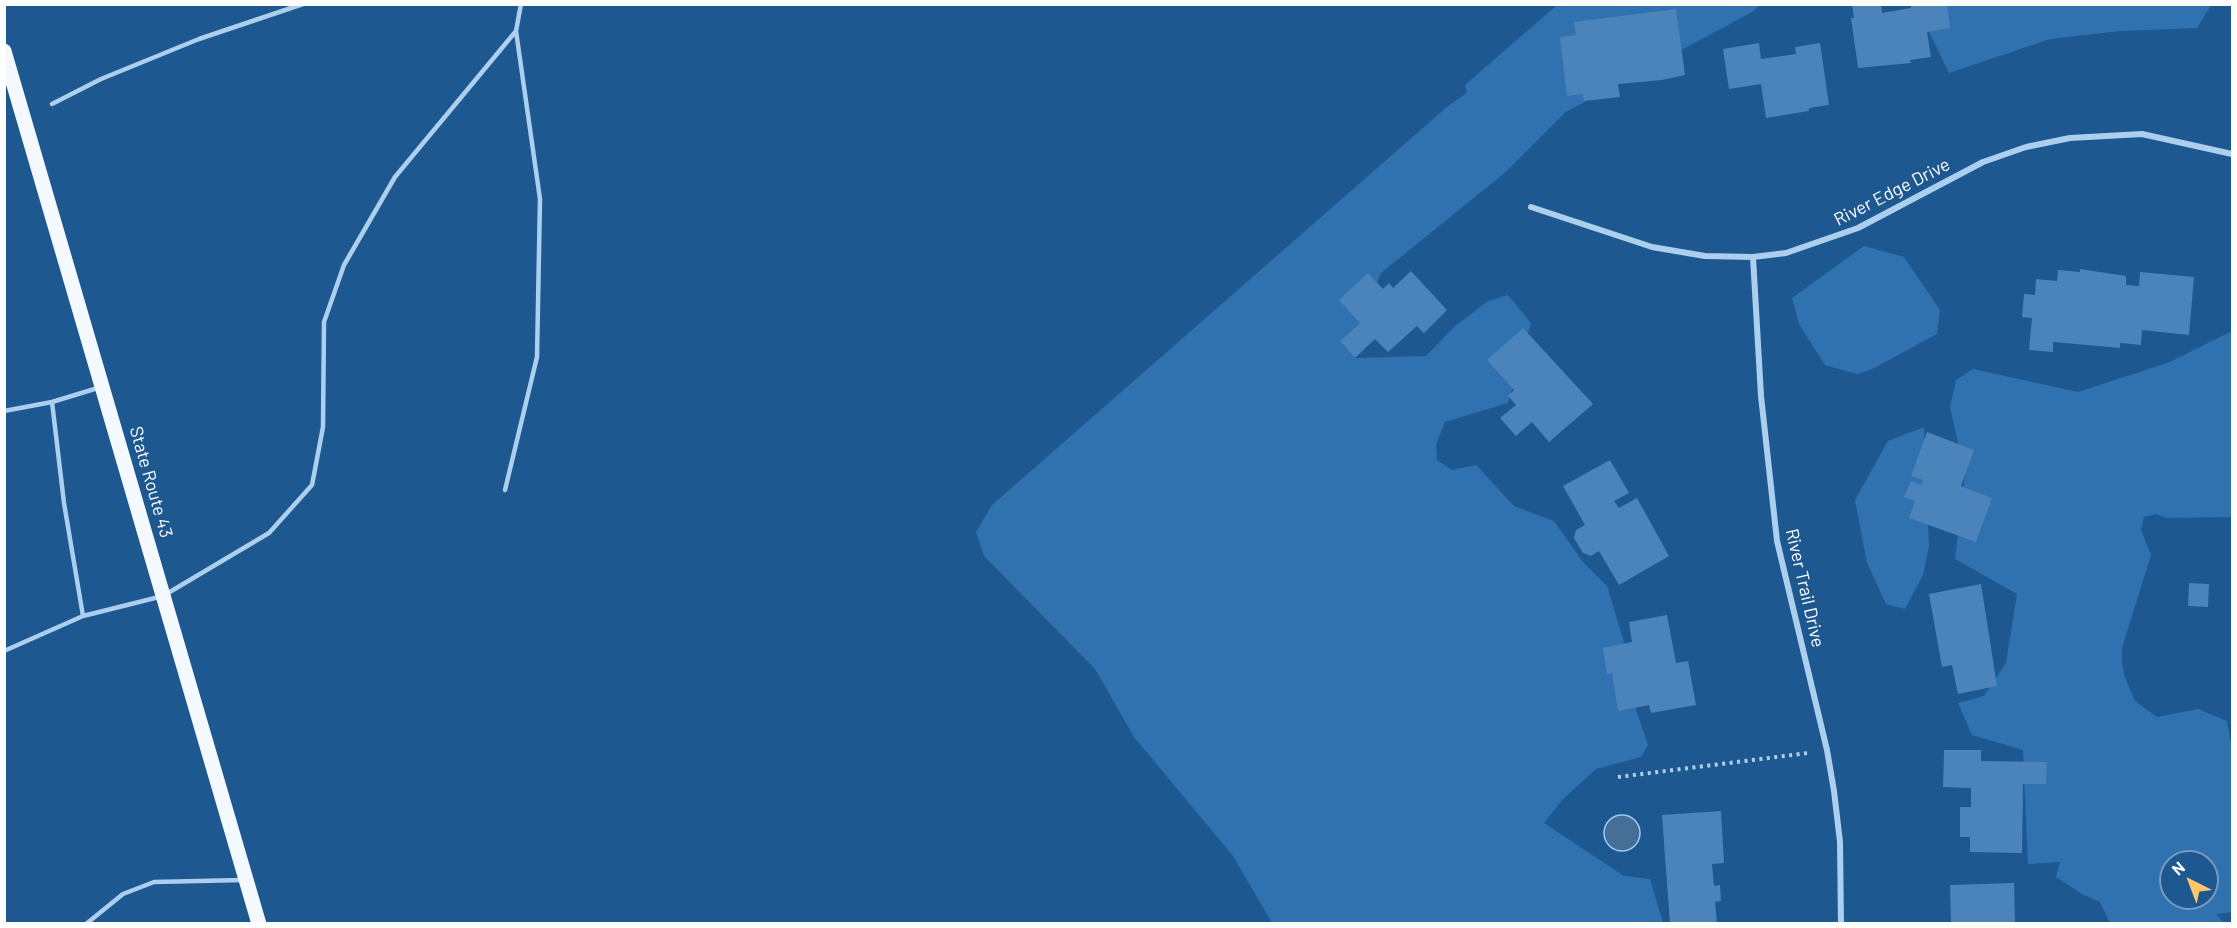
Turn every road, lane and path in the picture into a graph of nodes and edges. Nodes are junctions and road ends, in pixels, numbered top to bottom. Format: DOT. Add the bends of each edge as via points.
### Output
graph roads {
  1 [pos="303,4"];
  2 [pos="521,4"];
  3 [pos="516,31"];
  4 [pos="4,51"];
  5 [pos="52,104"];
  6 [pos="2232,153"];
  7 [pos="1531,207"];
  8 [pos="1752,257"];
  9 [pos="103,386"];
  10 [pos="52,402"];
  11 [pos="4,411"];
  12 [pos="505,490"];
  13 [pos="163,596"];
  14 [pos="83,616"];
  15 [pos="4,651"];
  16 [pos="1827,750"];
  17 [pos="1618,777"];
  18 [pos="246,880"];
  19 [pos="86,924"];
  20 [pos="259,924"];
  21 [pos="1841,924"];
  1 -- 5 [label="lane" via="199,39 101,79"];
  2 -- 3 [label="lane"];
  3 -- 12 [label="lane" via="540,199 537,357"];
  3 -- 13 [label="lane" via="395,177 344,265 324,322 323,427 312,485 269,533"];
  4 -- 9 [label="main road, State Route 43"];
  6 -- 8 [label="street, River Edge Drive" via="2142,134 2070,138 2026,147 1983,162 1858,228 1786,253"];
  7 -- 8 [label="street, River Edge Drive" via="1652,247 1705,256"];
  8 -- 16 [label="street, River Trail Drive" via="1761,396 1777,541"];
  9 -- 10 [label="lane"];
  9 -- 13 [label="main road, State Route 43"];
  10 -- 11 [label="lane"];
  10 -- 14 [label="lane"];
  13 -- 14 [label="lane"];
  13 -- 18 [label="main road, State Route 43"];
  14 -- 15 [label="lane"];
  16 -- 17 [label="path"];
  16 -- 21 [label="street, River Trail Drive" via="1840,842"];
  18 -- 19 [label="lane" via="154,882 123,894"];
  18 -- 20 [label="main road, State Route 43"];
}
